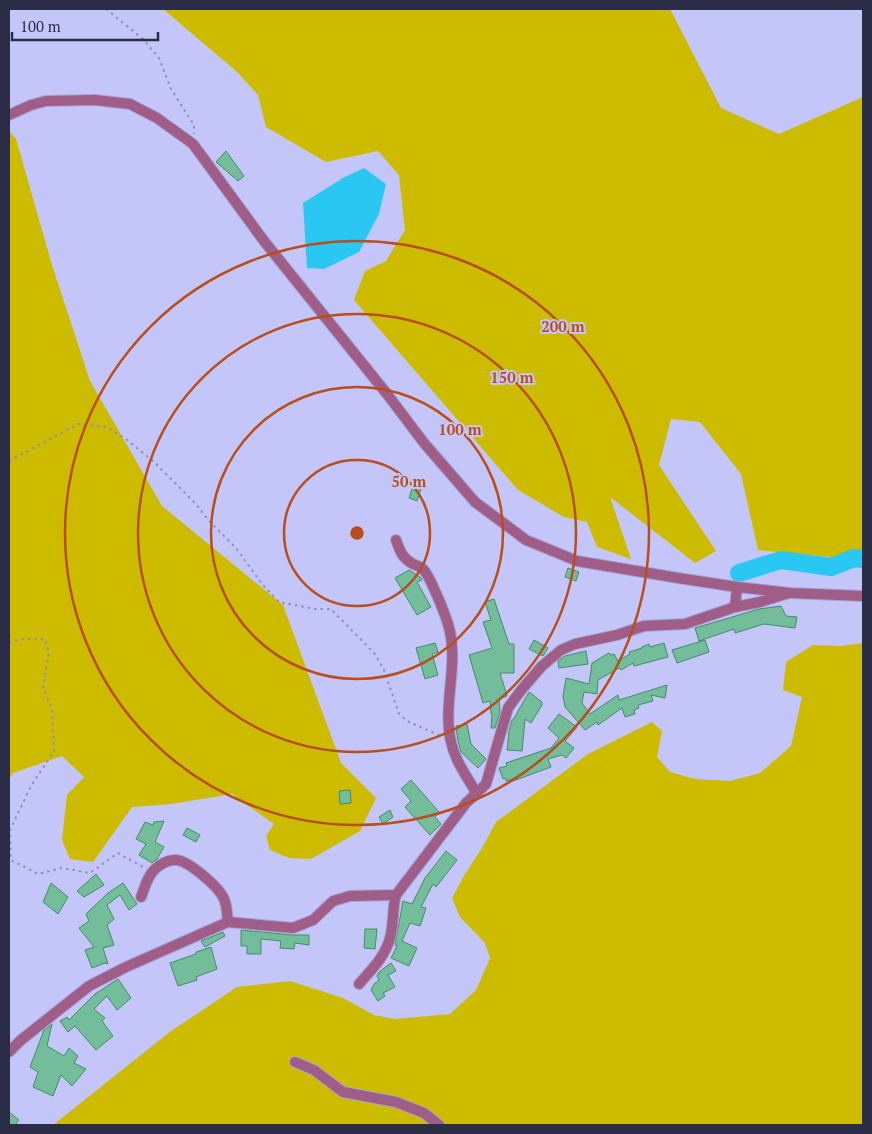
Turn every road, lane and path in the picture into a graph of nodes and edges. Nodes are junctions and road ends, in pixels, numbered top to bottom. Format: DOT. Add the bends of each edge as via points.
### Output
graph roads {
  1 [pos="106,9"];
  2 [pos="9,115"];
  3 [pos="193,144"];
  4 [pos="9,461"];
  5 [pos="396,540"];
  6 [pos="737,587"];
  7 [pos="790,593"];
  8 [pos="863,596"];
  9 [pos="735,607"];
  10 [pos="9,643"];
  11 [pos="450,741"];
  12 [pos="476,793"];
  13 [pos="152,872"];
  14 [pos="396,895"];
  15 [pos="141,897"];
  16 [pos="228,922"];
  17 [pos="359,984"];
  18 [pos="9,1052"];
  19 [pos="295,1062"];
  20 [pos="439,1125"];
  1 -- 3 [label="path" via="143,39 159,58 170,88 194,125"];
  2 -- 3 [label="street" via="46,101 95,100 130,104 157,118"];
  3 -- 6 [label="street" via="264,241 424,443 475,502 526,540 577,561"];
  4 -- 11 [label="path" via="78,424 107,427 126,439 207,515 280,602 331,609 375,654 399,714"];
  5 -- 11 [label="street" via="402,556 424,570 448,624 452,641"];
  6 -- 7 [label="street"];
  6 -- 9 [label="street"];
  7 -- 8 [label="street"];
  7 -- 9 [label="street"];
  9 -- 12 [label="street" via="685,624 644,626 561,650 542,666 508,708 486,784"];
  10 -- 13 [label="path" via="20,639 45,639 49,653 44,687 52,709 54,738 54,751 30,786 10,830 12,860 38,874 62,868 90,873 118,854"];
  11 -- 12 [label="street" via="454,756"];
  12 -- 14 [label="street"];
  13 -- 15 [label="street"];
  13 -- 16 [label="street" via="175,860 204,875 224,898"];
  14 -- 16 [label="street" via="350,896 333,901 313,920 293,928"];
  14 -- 17 [label="street" via="391,938 385,952"];
  16 -- 18 [label="street" via="89,986"];
  19 -- 20 [label="street" via="314,1070 343,1092 396,1102 424,1113"];
}
